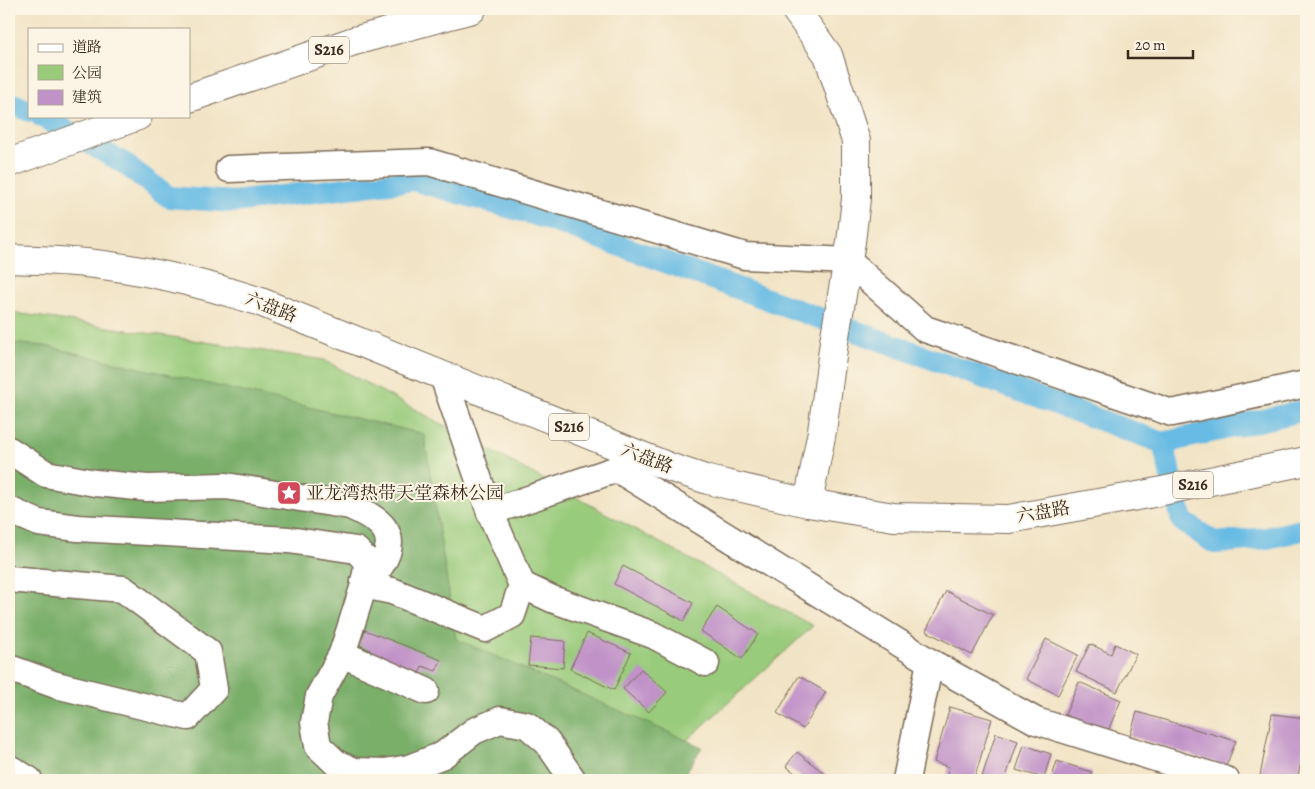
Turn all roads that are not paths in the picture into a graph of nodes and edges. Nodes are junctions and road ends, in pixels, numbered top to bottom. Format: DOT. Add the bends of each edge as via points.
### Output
graph roads {
  1 [pos="472,9"];
  2 [pos="795,9"];
  3 [pos="190,98"];
  4 [pos="133,118"];
  5 [pos="15,161"];
  6 [pos="229,169"];
  7 [pos="9,259"];
  8 [pos="846,270"];
  9 [pos="443,376"];
  10 [pos="1306,384"];
  11 [pos="9,450"];
  12 [pos="648,458"];
  13 [pos="1306,461"];
  14 [pos="617,469"];
  15 [pos="808,503"];
  16 [pos="9,510"];
  17 [pos="490,512"];
  18 [pos="9,579"];
  19 [pos="364,583"];
  20 [pos="522,585"];
  21 [pos="342,654"];
  22 [pos="930,662"];
  23 [pos="706,664"];
  24 [pos="9,668"];
  25 [pos="426,691"];
  26 [pos="9,768"];
  27 [pos="29,780"];
  28 [pos="573,780"];
  29 [pos="906,780"];
  30 [pos="1226,780"];
  1 -- 3 [label="main road, S216" via="354,41"];
  2 -- 8 [label="main road" via="828,55 856,140 856,199"];
  4 -- 5 [label="main road"];
  6 -- 8 [label="street" via="429,162 745,256"];
  7 -- 9 [label="main road, 六盘路 / S216" via="127,268 215,287 258,300"];
  8 -- 10 [label="street" via="925,329 1172,413"];
  8 -- 15 [label="main road"];
  9 -- 12 [label="main road, 六盘路 / S216"];
  9 -- 17 [label="street"];
  11 -- 19 [label="street" via="46,474 85,481 147,488 226,486 350,506 387,530 390,545 381,566"];
  12 -- 14 [label="street"];
  12 -- 15 [label="main road, 六盘路 / S216" via="708,480"];
  13 -- 15 [label="main road, 六盘路 / S216" via="1009,518 894,516"];
  14 -- 17 [label="street"];
  14 -- 22 [label="street"];
  16 -- 19 [label="street" via="40,523 78,528 289,540 343,547 356,550 366,559"];
  17 -- 20 [label="street"];
  18 -- 24 [label="street" via="123,589 208,652 214,689 188,717 56,685"];
  19 -- 20 [label="street" via="485,629 512,615"];
  19 -- 21 [label="street"];
  20 -- 23 [label="street" via="654,635"];
  21 -- 25 [label="street"];
  21 -- 28 [label="street" via="319,696 314,722 318,746 336,763 354,771 384,772 409,768 443,755 474,731 500,720 528,725 547,742"];
  22 -- 29 [label="street"];
  22 -- 30 [label="street" via="1036,721"];
  26 -- 27 [label="street"];
}
